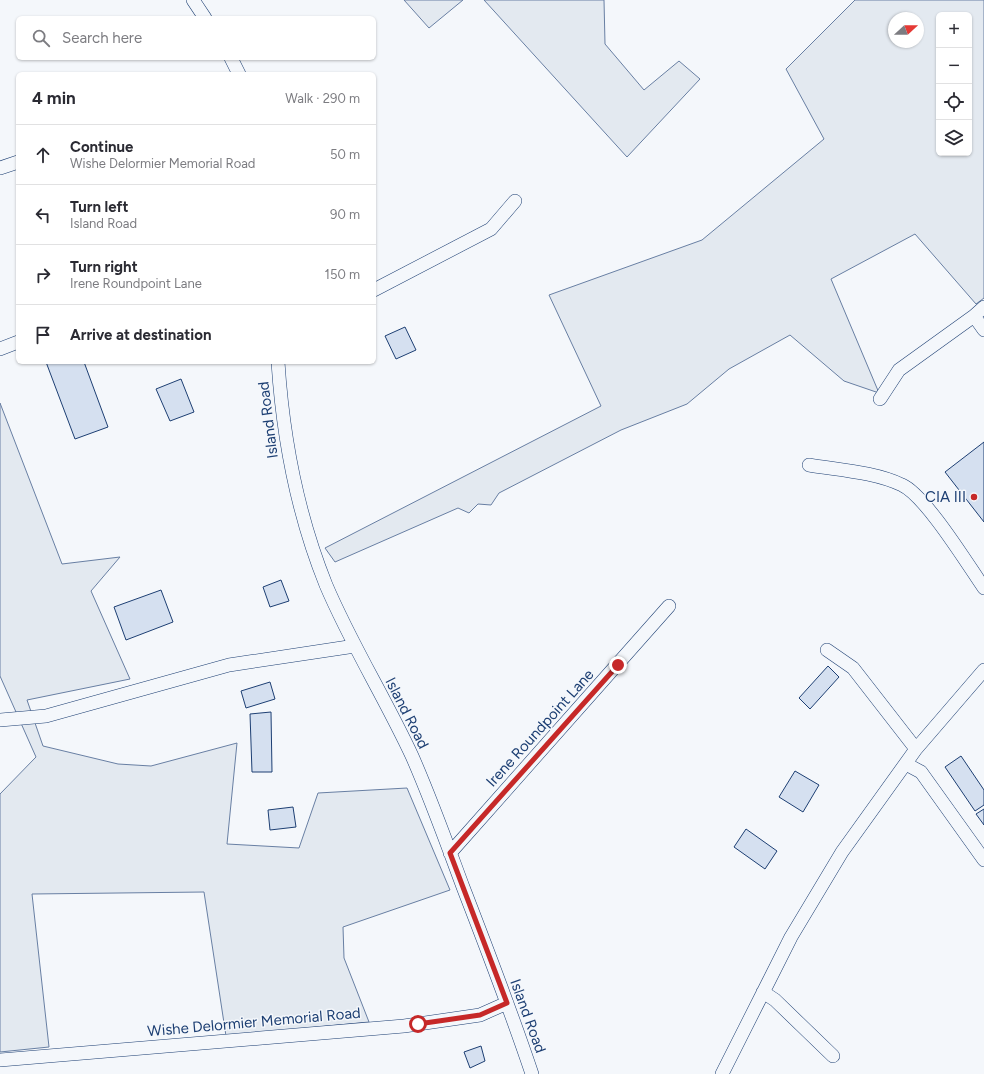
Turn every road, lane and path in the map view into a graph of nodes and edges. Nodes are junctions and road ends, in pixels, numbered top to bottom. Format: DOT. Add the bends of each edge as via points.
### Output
graph roads {
  1 [pos="193,0"];
  2 [pos="204,16"];
  3 [pos="232,60"];
  4 [pos="238,72"];
  5 [pos="16,163"];
  6 [pos="0,168"];
  7 [pos="516,201"];
  8 [pos="376,289"];
  9 [pos="984,307"];
  10 [pos="974,316"];
  11 [pos="984,330"];
  12 [pos="16,343"];
  13 [pos="0,349"];
  14 [pos="278,364"];
  15 [pos="880,399"];
  16 [pos="809,465"];
  17 [pos="984,588"];
  18 [pos="669,606"];
  19 [pos="355,646"];
  20 [pos="827,650"];
  21 [pos="984,670"];
  22 [pos="0,720"];
  23 [pos="916,749"];
  24 [pos="906,764"];
  25 [pos="450,853"];
  26 [pos="984,860"];
  27 [pos="763,992"];
  28 [pos="507,1003"];
  29 [pos="833,1056"];
  30 [pos="0,1060"];
  31 [pos="532,1074"];
  32 [pos="722,1074"];
  1 -- 2 [label="street"];
  3 -- 4 [label="street"];
  5 -- 6 [label="street"];
  7 -- 8 [label="street" via="491,229"];
  9 -- 10 [label="street"];
  10 -- 11 [label="street"];
  10 -- 15 [label="street" via="899,370"];
  12 -- 13 [label="street"];
  14 -- 19 [label="street, Island Road" via="282,416 297,500 327,586"];
  16 -- 17 [label="street" via="860,473 903,485 921,498"];
  18 -- 25 [label="street, Irene Roundpoint Lane"];
  19 -- 22 [label="street" via="229,665 46,716"];
  19 -- 25 [label="street, Island Road" via="412,756"];
  20 -- 23 [label="street" via="853,668"];
  21 -- 23 [label="street"];
  23 -- 24 [label="street"];
  24 -- 26 [label="street" via="921,772"];
  24 -- 27 [label="street" via="842,852 791,937"];
  25 -- 28 [label="street, Island Road"];
  27 -- 29 [label="street" via="775,1000"];
  27 -- 32 [label="street"];
  28 -- 30 [label="street, Wishe Delormier Memorial Road" via="480,1015 404,1026"];
  28 -- 31 [label="street, Island Road"];
}
